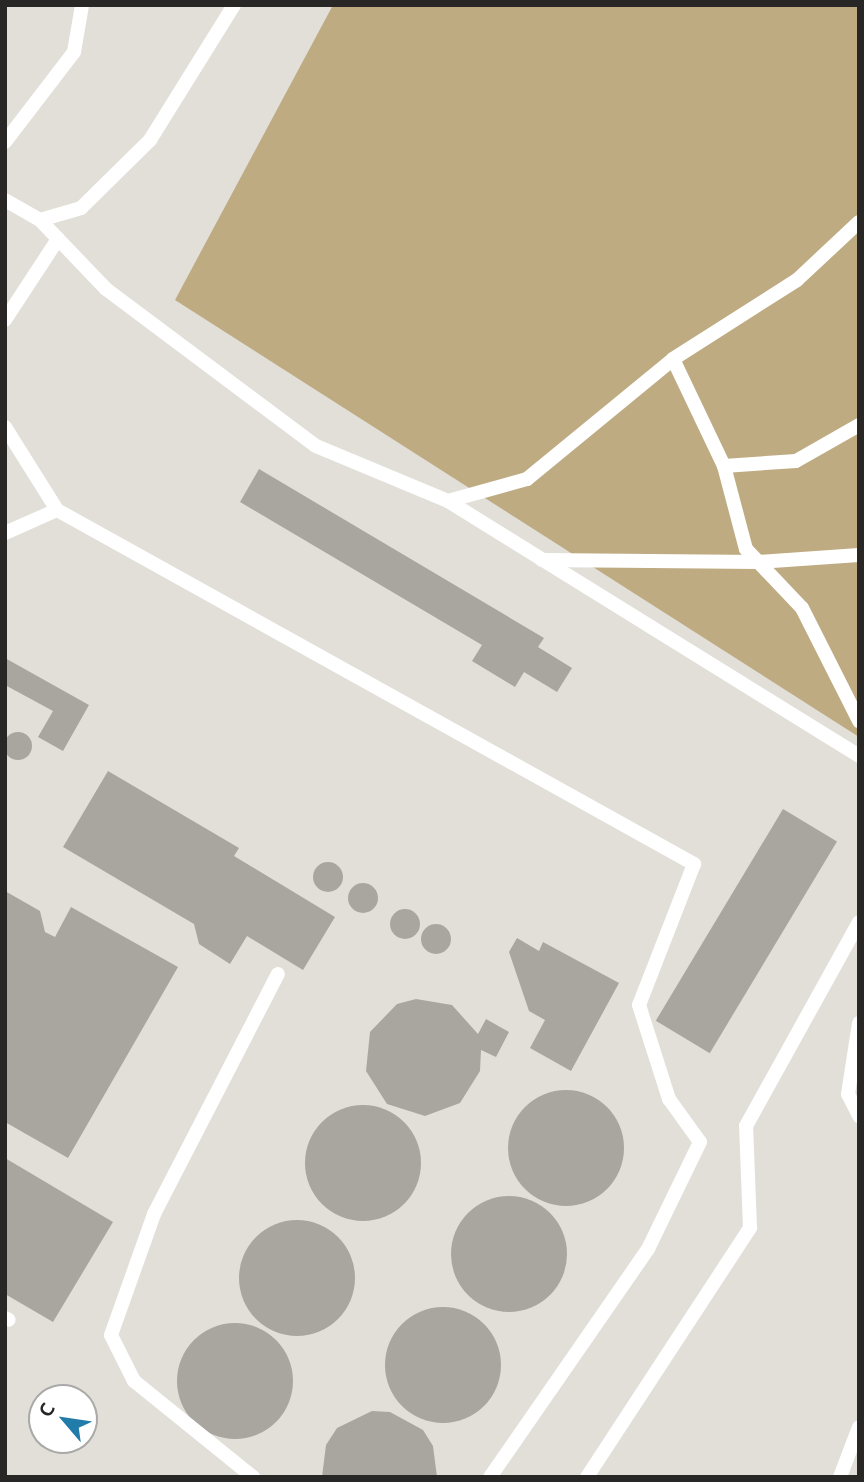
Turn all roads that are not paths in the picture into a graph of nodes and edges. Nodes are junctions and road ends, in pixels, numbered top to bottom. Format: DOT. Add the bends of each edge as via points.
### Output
graph roads {
  1 [pos="82,5"];
  2 [pos="234,5"];
  3 [pos="5,142"];
  4 [pos="5,200"];
  5 [pos="40,220"];
  6 [pos="859,222"];
  7 [pos="58,239"];
  8 [pos="5,320"];
  9 [pos="673,359"];
  10 [pos="859,425"];
  11 [pos="5,427"];
  12 [pos="724,466"];
  13 [pos="448,501"];
  14 [pos="57,510"];
  15 [pos="5,533"];
  16 [pos="859,555"];
  17 [pos="541,559"];
  18 [pos="758,562"];
  19 [pos="859,721"];
  20 [pos="859,756"];
  21 [pos="859,922"];
  22 [pos="278,974"];
  23 [pos="859,1023"];
  24 [pos="859,1115"];
  25 [pos="859,1427"];
  26 [pos="253,1477"];
  27 [pos="490,1477"];
  28 [pos="587,1477"];
  29 [pos="840,1477"];
  1 -- 3 [label="lane" via="74,52"];
  2 -- 5 [label="lane" via="150,140 81,208"];
  4 -- 5 [label="lane"];
  5 -- 7 [label="lane"];
  6 -- 9 [label="lane" via="797,280"];
  7 -- 8 [label="lane"];
  7 -- 13 [label="lane" via="106,289 316,446"];
  9 -- 12 [label="lane"];
  9 -- 13 [label="lane" via="527,479"];
  10 -- 12 [label="lane" via="796,461"];
  11 -- 14 [label="lane"];
  12 -- 18 [label="lane" via="746,549"];
  13 -- 17 [label="lane"];
  14 -- 15 [label="lane"];
  14 -- 27 [label="lane" via="694,864 639,1005 669,1099 700,1142 648,1249"];
  16 -- 18 [label="lane"];
  17 -- 18 [label="lane"];
  17 -- 20 [label="lane"];
  18 -- 19 [label="lane" via="802,608"];
  21 -- 28 [label="lane" via="746,1126 750,1228"];
  22 -- 26 [label="lane" via="154,1214 111,1335 134,1381"];
  23 -- 24 [label="lane" via="848,1094"];
  25 -- 29 [label="lane"];
}
